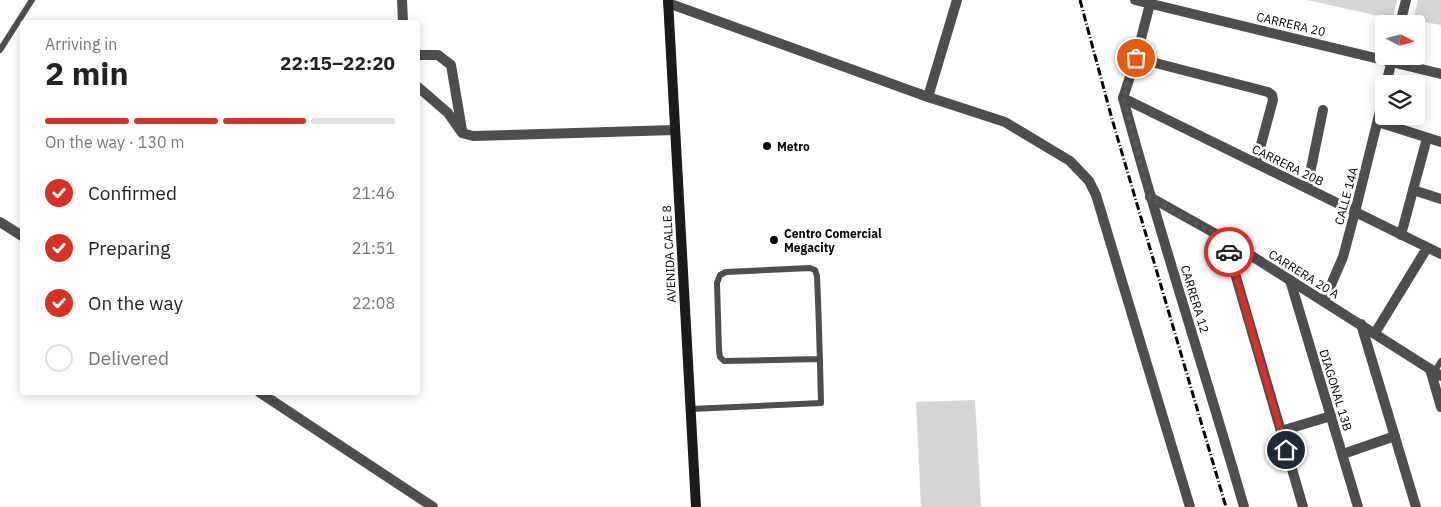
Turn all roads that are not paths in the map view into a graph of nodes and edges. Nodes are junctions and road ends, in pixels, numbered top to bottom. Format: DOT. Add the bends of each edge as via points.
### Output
graph roads {
  1 [pos="32,0"];
  2 [pos="402,0"];
  3 [pos="957,0"];
  4 [pos="1135,0"];
  5 [pos="1406,0"];
  6 [pos="668,2"];
  7 [pos="1150,2"];
  8 [pos="1402,15"];
  9 [pos="403,20"];
  10 [pos="0,50"];
  11 [pos="1375,54"];
  12 [pos="420,55"];
  13 [pos="1136,58"];
  14 [pos="1413,65"];
  15 [pos="1441,74"];
  16 [pos="420,89"];
  17 [pos="928,97"];
  18 [pos="1123,98"];
  19 [pos="1323,110"];
  20 [pos="1377,125"];
  21 [pos="1387,125"];
  22 [pos="674,130"];
  23 [pos="462,133"];
  24 [pos="1427,138"];
  25 [pos="1441,142"];
  26 [pos="1256,163"];
  27 [pos="1307,188"];
  28 [pos="1413,190"];
  29 [pos="1150,198"];
  30 [pos="1441,199"];
  31 [pos="1355,212"];
  32 [pos="0,222"];
  33 [pos="20,235"];
  34 [pos="1402,235"];
  35 [pos="1225,239"];
  36 [pos="1427,248"];
  37 [pos="1441,254"];
  38 [pos="1290,280"];
  39 [pos="1324,301"];
  40 [pos="1361,324"];
  41 [pos="1375,333"];
  42 [pos="820,359"];
  43 [pos="1441,361"];
  44 [pos="1435,372"];
  45 [pos="264,395"];
  46 [pos="1441,407"];
  47 [pos="690,409"];
  48 [pos="1331,416"];
  49 [pos="1281,431"];
  50 [pos="1395,436"];
  51 [pos="1343,454"];
  52 [pos="433,507"];
  53 [pos="696,507"];
  54 [pos="1190,507"];
  55 [pos="1244,507"];
  56 [pos="1303,507"];
  57 [pos="1358,507"];
  58 [pos="1416,507"];
  1 -- 10 [label="lane"];
  2 -- 9 [label="street"];
  3 -- 17 [label="street"];
  4 -- 7 [label="street, CARRERA 20"];
  5 -- 8 [label="street"];
  6 -- 17 [label="street"];
  6 -- 22 [label="main road, AVENIDA CALLE 8"];
  7 -- 11 [label="street, CARRERA 20"];
  7 -- 13 [label="street"];
  12 -- 23 [label="street" via="438,55 451,65"];
  13 -- 18 [label="street"];
  13 -- 26 [label="street" via="1272,95"];
  14 -- 15 [label="street, CARRERA 20"];
  16 -- 23 [label="street" via="448,113"];
  17 -- 54 [label="street" via="1005,122 1036,146 1070,161 1089,181 1096,195"];
  18 -- 26 [label="street, CARRERA 20B"];
  18 -- 29 [label="street, CARRERA 12"];
  19 -- 27 [label="street"];
  20 -- 31 [label="street, CALLE 14A"];
  21 -- 24 [label="street"];
  22 -- 23 [label="street" via="473,136"];
  22 -- 47 [label="main road, AVENIDA CALLE 8"];
  24 -- 25 [label="street"];
  24 -- 28 [label="street"];
  26 -- 27 [label="street, CARRERA 20B"];
  27 -- 31 [label="street, CARRERA 20B"];
  28 -- 30 [label="street"];
  28 -- 34 [label="street"];
  29 -- 35 [label="street, CARRERA 20 A"];
  29 -- 55 [label="street, CARRERA 12"];
  31 -- 34 [label="street, CARRERA 20B"];
  31 -- 39 [label="street, CALLE 14A"];
  32 -- 33 [label="street"];
  34 -- 36 [label="street, CARRERA 20B"];
  35 -- 38 [label="street, CARRERA 20 A"];
  35 -- 49 [label="street"];
  36 -- 37 [label="street, CARRERA 20B"];
  36 -- 41 [label="street"];
  38 -- 39 [label="street, CARRERA 20 A"];
  38 -- 48 [label="street, DIAGONAL 13B"];
  39 -- 40 [label="street, CARRERA 20 A"];
  40 -- 41 [label="street, CARRERA 20 A"];
  40 -- 50 [label="street"];
  41 -- 44 [label="street, CARRERA 20 A"];
  42 -- 42 [label="lane" via="815,270 726,272 720,275 717,282 718,350 724,361"];
  42 -- 47 [label="lane" via="821,404"];
  43 -- 44 [label="lane"];
  44 -- 46 [label="street"];
  45 -- 52 [label="street"];
  47 -- 53 [label="main road, AVENIDA CALLE 8"];
  48 -- 49 [label="street"];
  48 -- 51 [label="street, DIAGONAL 13B"];
  49 -- 56 [label="street"];
  50 -- 51 [label="street"];
  50 -- 58 [label="street"];
  51 -- 57 [label="street, DIAGONAL 13B"];
}
